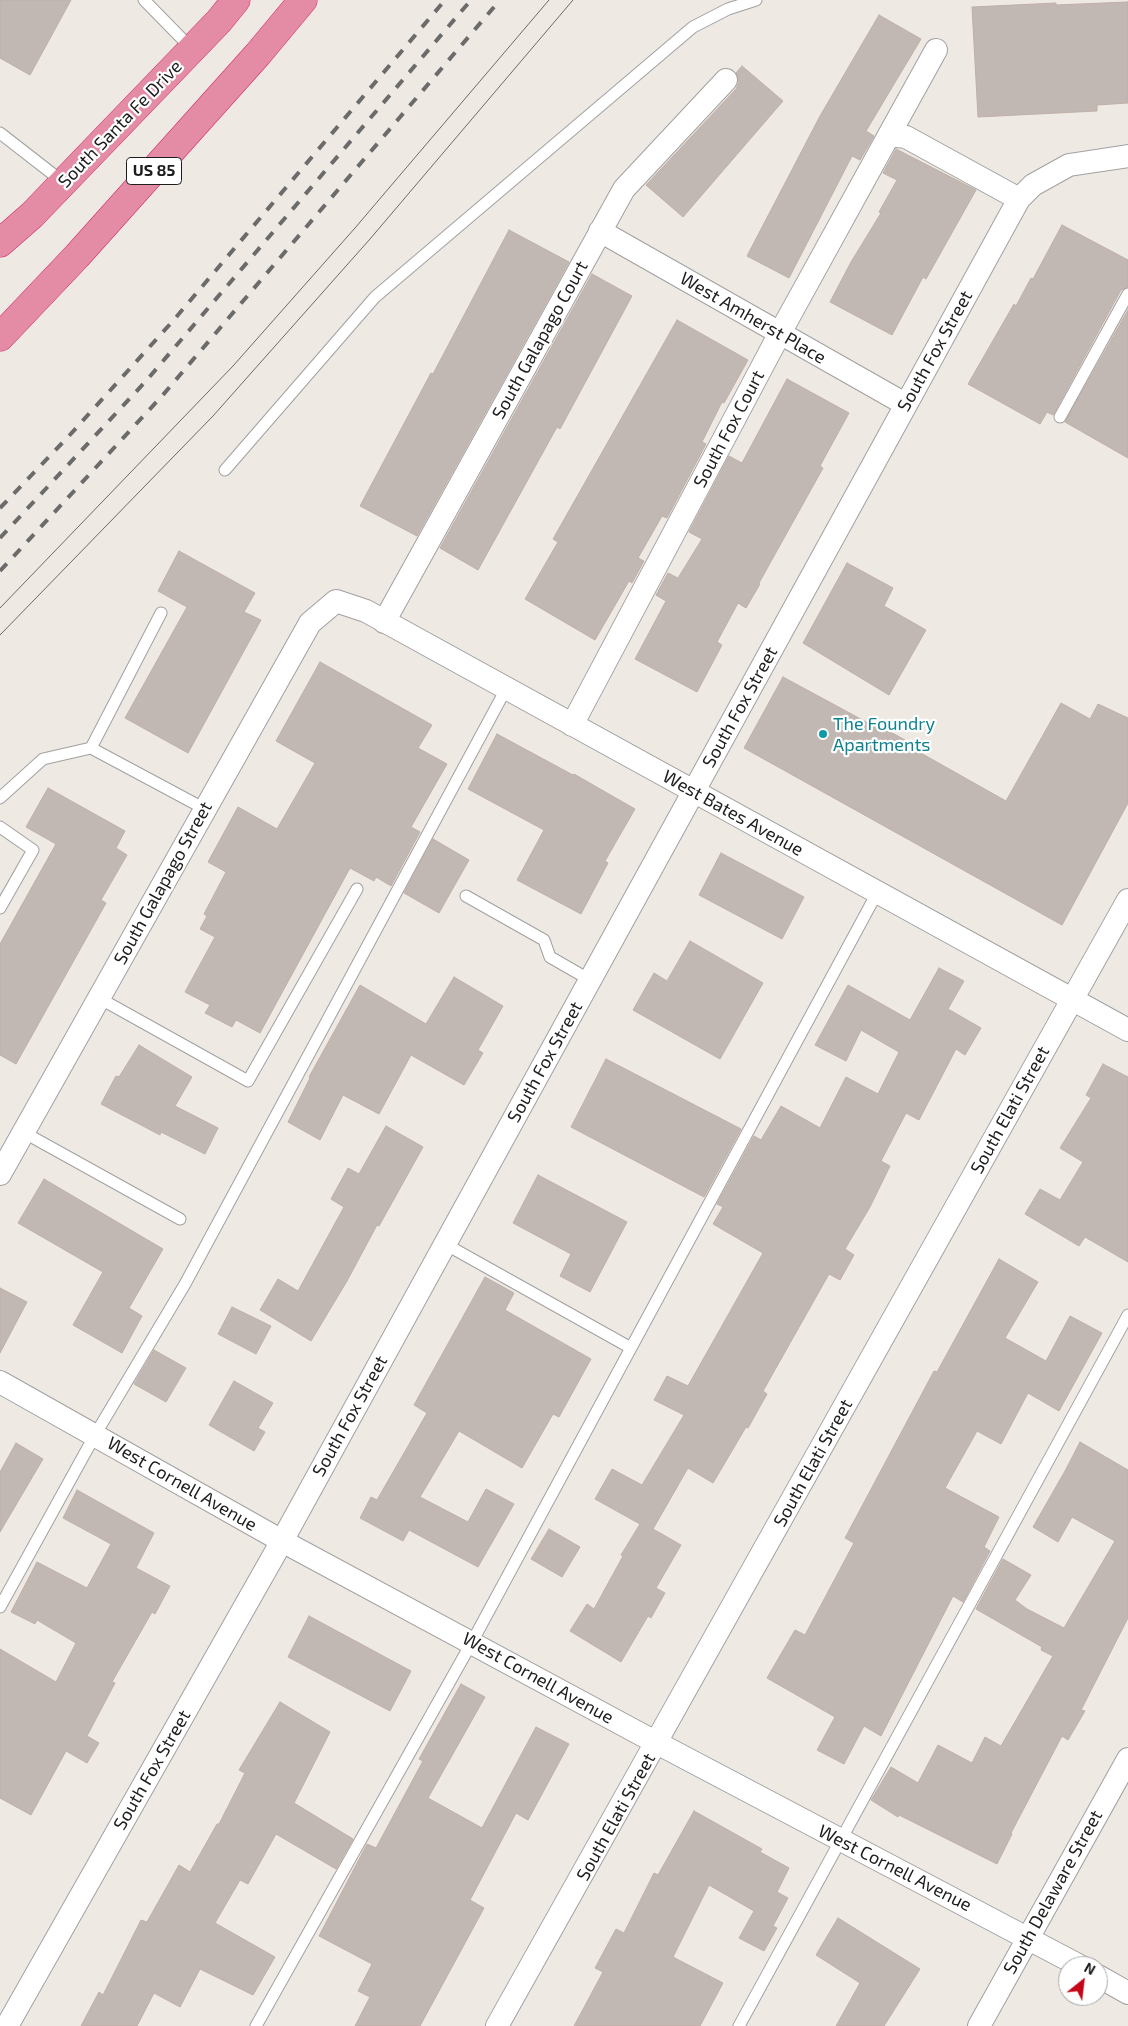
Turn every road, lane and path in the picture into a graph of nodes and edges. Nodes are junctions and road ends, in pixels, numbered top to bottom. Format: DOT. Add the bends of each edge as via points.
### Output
graph roads {
  1 [pos="144,0"];
  2 [pos="236,0"];
  3 [pos="303,0"];
  4 [pos="756,0"];
  5 [pos="192,49"];
  6 [pos="936,50"];
  7 [pos="726,80"];
  8 [pos="0,132"];
  9 [pos="888,135"];
  10 [pos="1128,156"];
  11 [pos="64,182"];
  12 [pos="1019,199"];
  13 [pos="600,231"];
  14 [pos="0,243"];
  15 [pos="1128,294"];
  16 [pos="780,333"];
  17 [pos="0,337"];
  18 [pos="905,404"];
  19 [pos="1060,417"];
  20 [pos="225,470"];
  21 [pos="336,601"];
  22 [pos="161,613"];
  23 [pos="384,622"];
  24 [pos="506,689"];
  25 [pos="572,725"];
  26 [pos="90,748"];
  27 [pos="694,792"];
  28 [pos="0,798"];
  29 [pos="205,809"];
  30 [pos="0,828"];
  31 [pos="356,889"];
  32 [pos="877,893"];
  33 [pos="466,896"];
  34 [pos="1128,900"];
  35 [pos="0,908"];
  36 [pos="590,980"];
  37 [pos="99,998"];
  38 [pos="1072,999"];
  39 [pos="1128,1030"];
  40 [pos="23,1132"];
  41 [pos="0,1174"];
  42 [pos="180,1219"];
  43 [pos="445,1244"];
  44 [pos="1128,1315"];
  45 [pos="631,1348"];
  46 [pos="0,1382"];
  47 [pos="95,1435"];
  48 [pos="282,1541"];
  49 [pos="0,1607"];
  50 [pos="472,1642"];
  51 [pos="657,1743"];
  52 [pos="1128,1759"];
  53 [pos="842,1841"];
  54 [pos="1028,1937"];
  55 [pos="1062,1956"];
  56 [pos="1108,1981"];
  57 [pos="1128,1992"];
  58 [pos="7,2026"];
  59 [pos="256,2026"];
  60 [pos="498,2026"];
  61 [pos="739,2026"];
  62 [pos="979,2026"];
  1 -- 5 [label="lane"];
  2 -- 5 [label="highway, South Santa Fe Drive"];
  3 -- 17 [label="highway, US 85" via="78,256"];
  4 -- 20 [label="lane" via="728,9 693,27 375,297"];
  5 -- 11 [label="highway, South Santa Fe Drive"];
  6 -- 9 [label="street, South Fox Court"];
  7 -- 13 [label="street, South Galapago Court" via="624,189"];
  8 -- 11 [label="lane"];
  9 -- 12 [label="street" via="906,137"];
  9 -- 16 [label="street, South Fox Court"];
  10 -- 12 [label="street, South Fox Street" via="1069,165 1033,185"];
  11 -- 14 [label="highway, South Santa Fe Drive"];
  12 -- 18 [label="street, South Fox Street"];
  13 -- 16 [label="street, West Amherst Place"];
  13 -- 23 [label="street, South Galapago Court"];
  15 -- 19 [label="lane"];
  16 -- 18 [label="street, West Amherst Place"];
  16 -- 25 [label="street, South Fox Court"];
  18 -- 27 [label="street, South Fox Street"];
  21 -- 23 [label="street, West Bates Avenue" via="366,611"];
  21 -- 29 [label="street, South Galapago Street" via="310,623"];
  22 -- 26 [label="lane"];
  23 -- 24 [label="street, West Bates Avenue"];
  24 -- 25 [label="street, West Bates Avenue"];
  24 -- 47 [label="lane" via="185,1284"];
  25 -- 27 [label="street, West Bates Avenue"];
  26 -- 28 [label="lane" via="44,759"];
  26 -- 29 [label="lane"];
  27 -- 32 [label="street, West Bates Avenue"];
  27 -- 36 [label="street, South Fox Street"];
  29 -- 37 [label="street, South Galapago Street"];
  30 -- 35 [label="lane" via="33,850"];
  31 -- 37 [label="lane" via="248,1081"];
  32 -- 38 [label="street, West Bates Avenue"];
  32 -- 45 [label="lane"];
  33 -- 36 [label="lane" via="544,940 550,957"];
  34 -- 38 [label="street, South Elati Street"];
  36 -- 43 [label="street, South Fox Street"];
  37 -- 40 [label="street, South Galapago Street"];
  38 -- 39 [label="street, West Bates Avenue"];
  38 -- 51 [label="street, South Elati Street"];
  40 -- 41 [label="street, South Galapago Street"];
  40 -- 42 [label="lane"];
  43 -- 45 [label="lane"];
  43 -- 48 [label="street, South Fox Street"];
  44 -- 53 [label="lane"];
  45 -- 50 [label="lane"];
  46 -- 47 [label="street, West Cornell Avenue"];
  47 -- 48 [label="street, West Cornell Avenue"];
  47 -- 49 [label="lane"];
  48 -- 50 [label="street, West Cornell Avenue"];
  48 -- 58 [label="street, South Fox Street"];
  50 -- 51 [label="street, West Cornell Avenue"];
  50 -- 59 [label="lane"];
  51 -- 53 [label="street, West Cornell Avenue"];
  51 -- 60 [label="street, South Elati Street"];
  52 -- 54 [label="street, South Delaware Street"];
  53 -- 54 [label="street, West Cornell Avenue"];
  53 -- 61 [label="lane"];
  54 -- 55 [label="street, West Cornell Avenue"];
  54 -- 62 [label="street, South Delaware Street"];
  56 -- 57 [label="street"];
}
